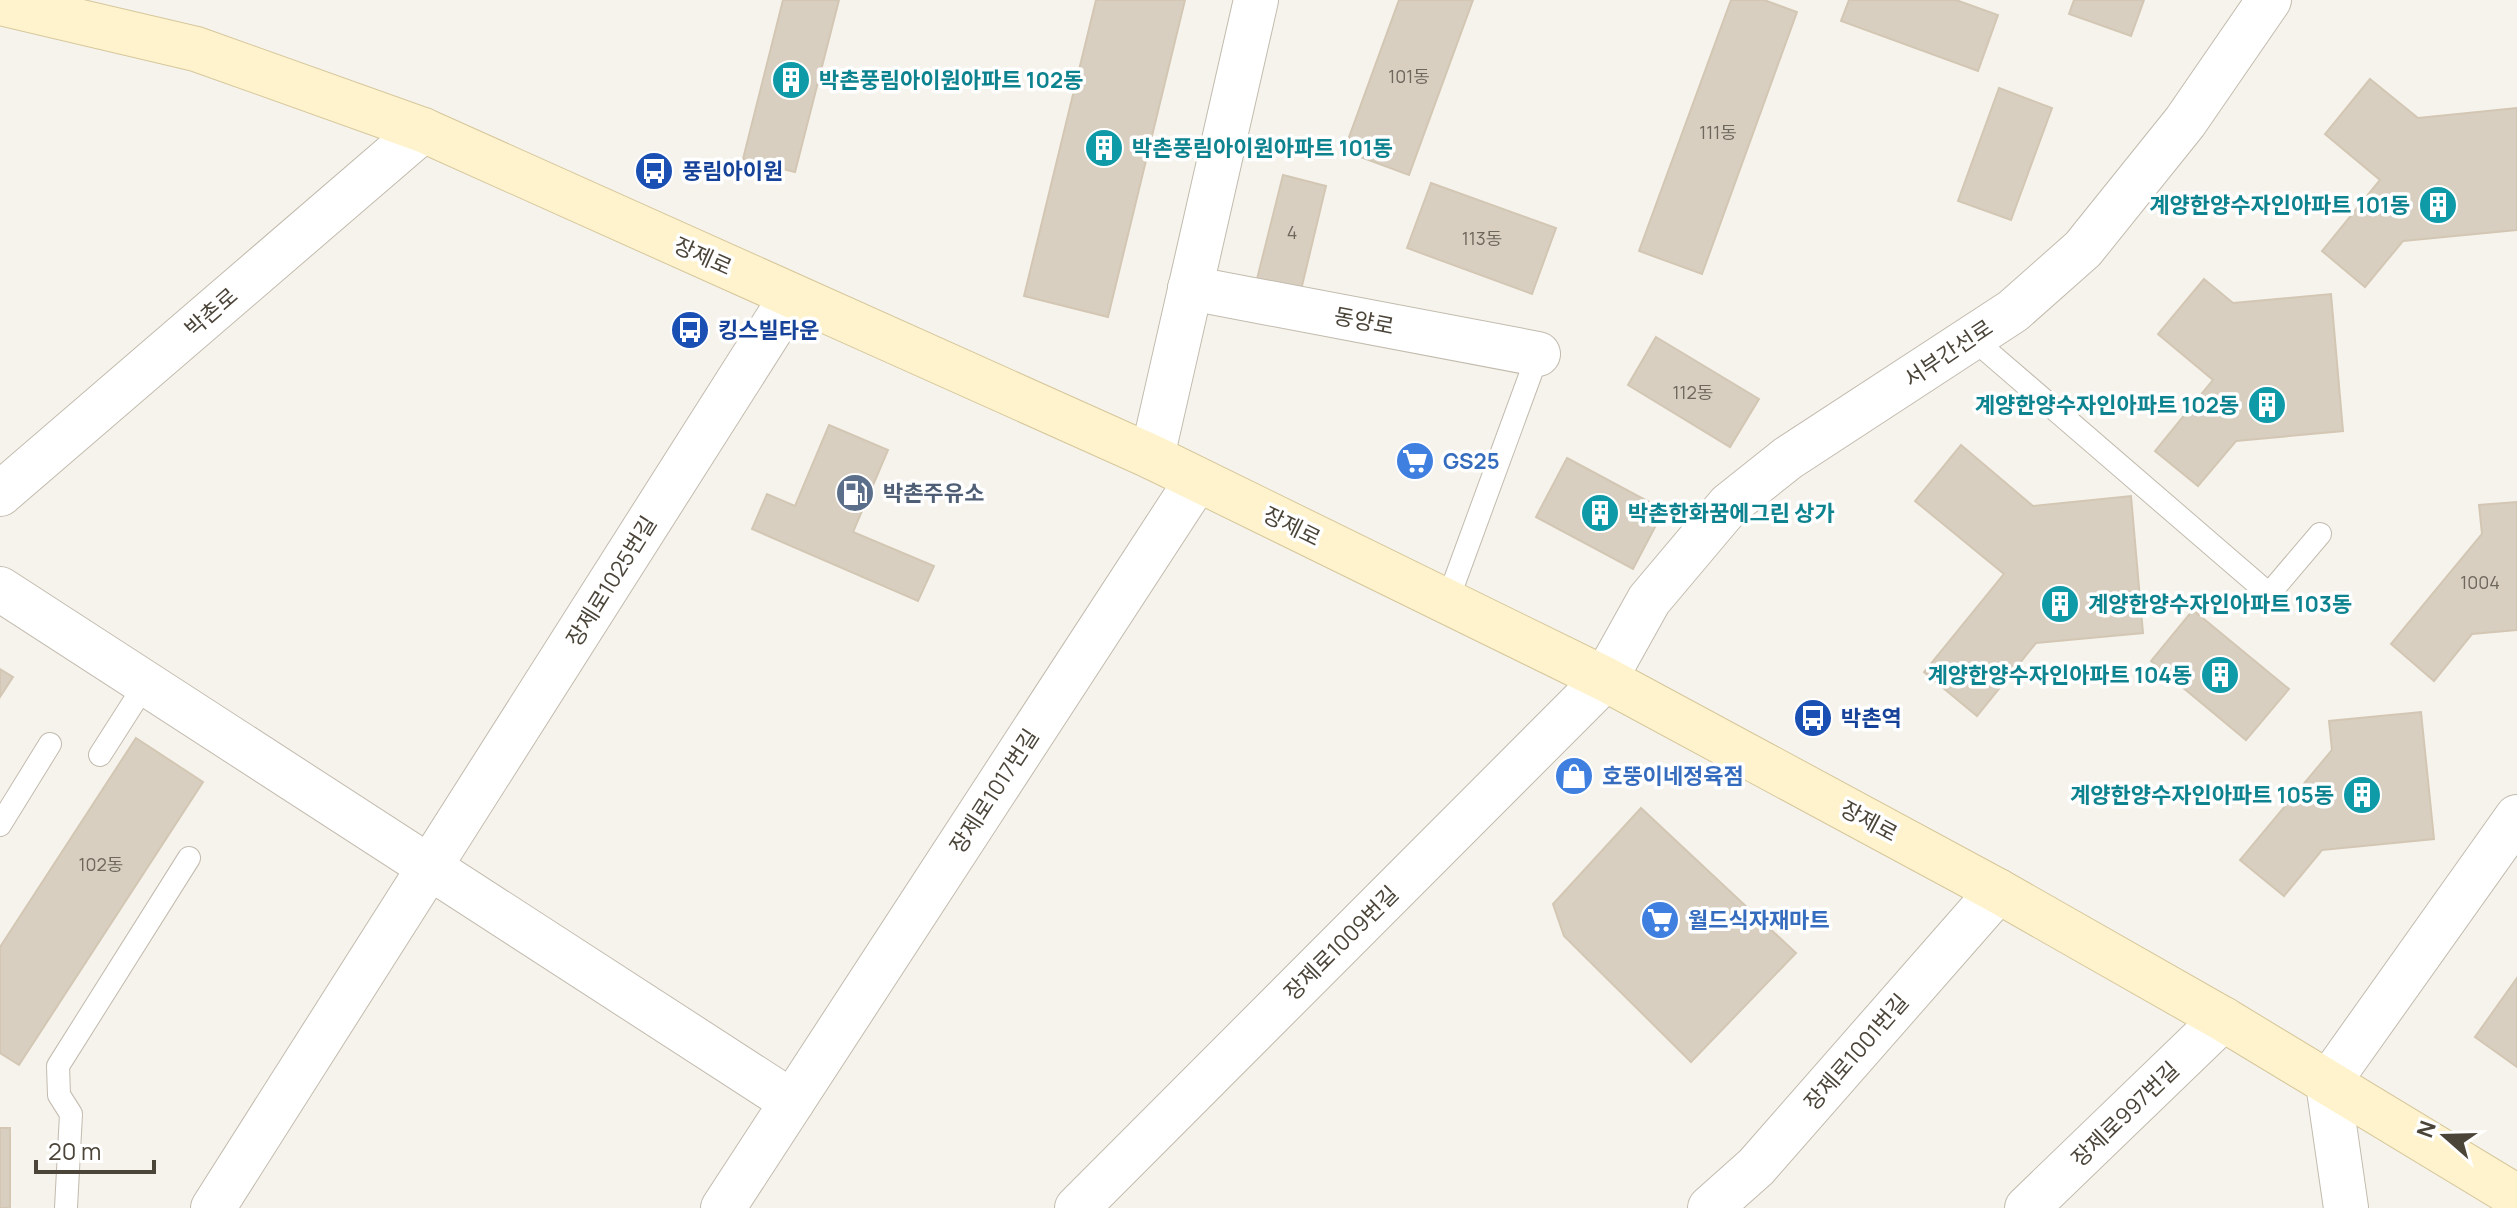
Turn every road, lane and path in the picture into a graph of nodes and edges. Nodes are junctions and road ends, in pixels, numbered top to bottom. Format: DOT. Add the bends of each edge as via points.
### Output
graph roads {
  1 [pos="1256,0"];
  2 [pos="2269,0"];
  3 [pos="0,3"];
  4 [pos="423,130"];
  5 [pos="1190,288"];
  6 [pos="792,296"];
  7 [pos="1972,338"];
  8 [pos="1538,354"];
  9 [pos="1152,457"];
  10 [pos="1197,480"];
  11 [pos="0,494"];
  12 [pos="2320,534"];
  13 [pos="0,589"];
  14 [pos="1447,602"];
  15 [pos="1605,679"];
  16 [pos="146,683"];
  17 [pos="50,744"];
  18 [pos="100,755"];
  19 [pos="2517,817"];
  20 [pos="0,825"];
  21 [pos="189,858"];
  22 [pos="429,867"];
  23 [pos="1998,891"];
  24 [pos="2223,1019"];
  25 [pos="2328,1083"];
  26 [pos="792,1102"];
  27 [pos="2517,1197"];
  28 [pos="66,1208"];
  29 [pos="213,1208"];
  30 [pos="723,1208"];
  31 [pos="1077,1208"];
  32 [pos="1710,1208"];
  33 [pos="2027,1208"];
  34 [pos="2346,1208"];
  1 -- 5 [label="street"];
  2 -- 7 [label="street, 서부간선로" via="2185,122 2083,249 2013,311"];
  3 -- 4 [label="main road, 장제로" via="196,49"];
  4 -- 6 [label="main road, 장제로"];
  4 -- 11 [label="street, 박촌로"];
  5 -- 8 [label="street, 동양로"];
  5 -- 9 [label="street"];
  6 -- 9 [label="main road, 장제로"];
  6 -- 22 [label="street, 장제로1025번길"];
  7 -- 12 [label="lane" via="2269,594"];
  7 -- 15 [label="street, 서부간선로" via="1788,458 1729,505 1649,600"];
  8 -- 14 [label="lane"];
  9 -- 10 [label="main road, 장제로"];
  10 -- 14 [label="main road, 장제로"];
  10 -- 26 [label="street, 장제로1017번길"];
  13 -- 16 [label="street"];
  14 -- 15 [label="main road, 장제로"];
  15 -- 23 [label="main road, 장제로"];
  15 -- 31 [label="street, 장제로1009번길"];
  16 -- 18 [label="lane"];
  16 -- 22 [label="street"];
  17 -- 20 [label="lane"];
  19 -- 25 [label="street"];
  21 -- 28 [label="lane" via="58,1066 59,1095 71,1114"];
  22 -- 26 [label="street"];
  22 -- 29 [label="street, 장제로1025번길"];
  23 -- 24 [label="main road, 장제로"];
  23 -- 32 [label="street, 장제로1001번길" via="1756,1167"];
  24 -- 25 [label="main road, 장제로"];
  24 -- 33 [label="street, 장제로997번길"];
  25 -- 27 [label="main road, 장제로"];
  25 -- 34 [label="street"];
  26 -- 30 [label="street, 장제로1017번길"];
}
